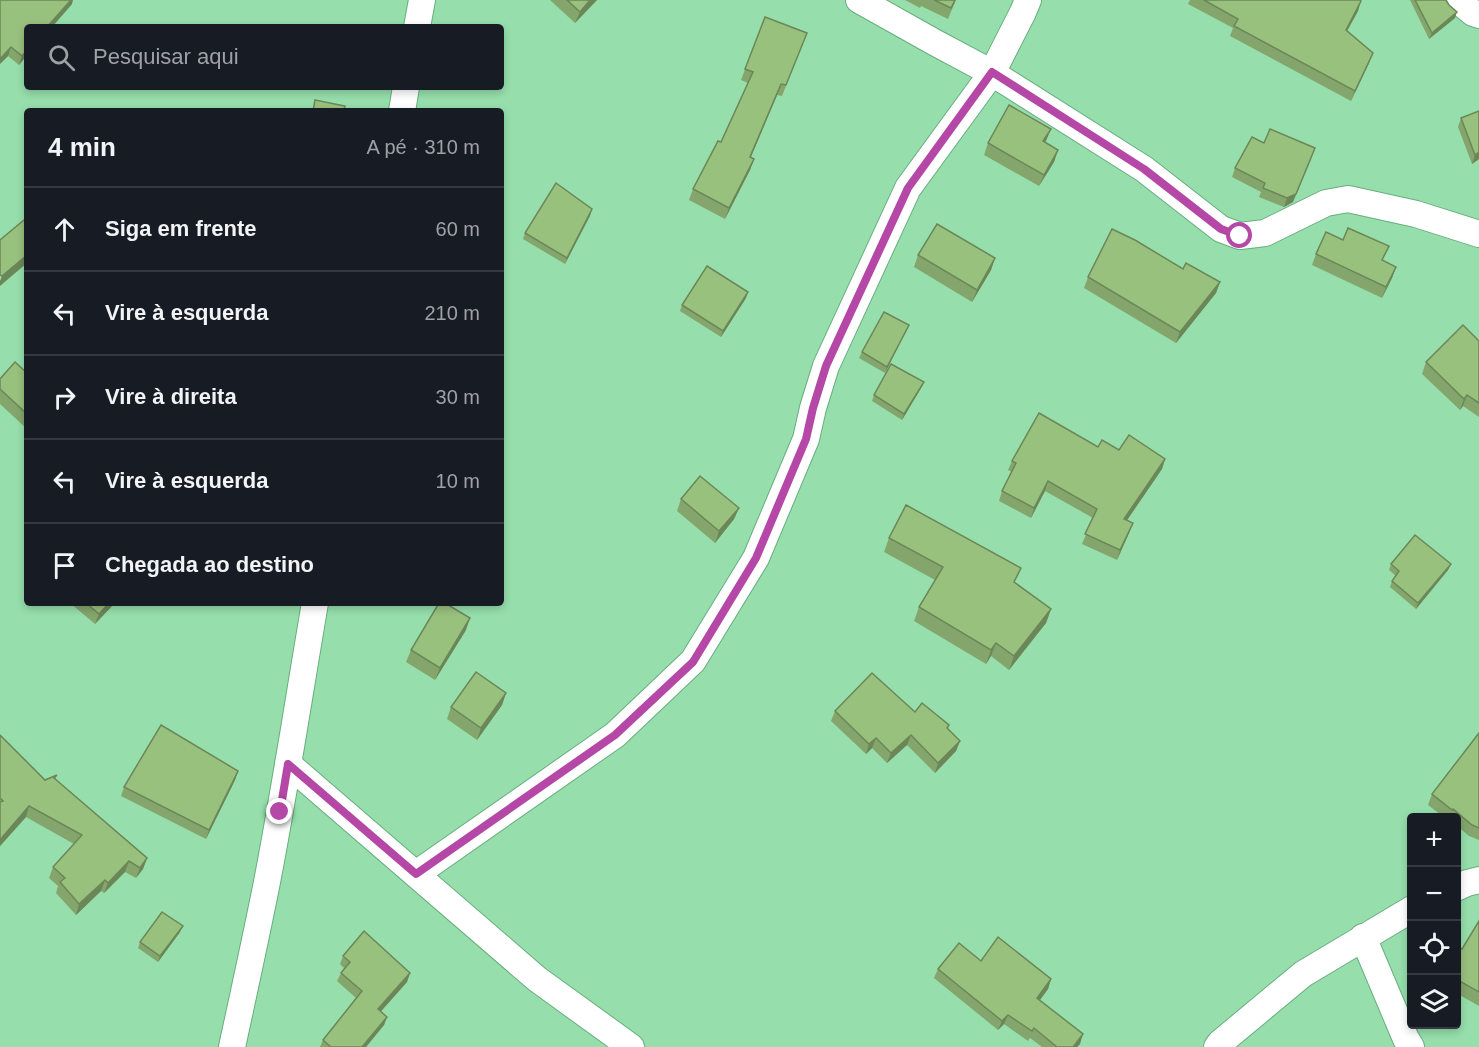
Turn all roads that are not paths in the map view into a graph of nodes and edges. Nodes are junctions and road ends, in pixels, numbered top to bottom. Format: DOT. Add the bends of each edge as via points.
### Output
graph roads {
  1 [pos="422,0"];
  2 [pos="859,0"];
  3 [pos="1028,0"];
  4 [pos="1457,0"];
  5 [pos="1479,15"];
  6 [pos="418,24"];
  7 [pos="992,72"];
  8 [pos="406,90"];
  9 [pos="402,108"];
  10 [pos="1479,234"];
  11 [pos="314,606"];
  12 [pos="288,764"];
  13 [pos="416,874"];
  14 [pos="1479,880"];
  15 [pos="1461,886"];
  16 [pos="1407,912"];
  17 [pos="1363,937"];
  18 [pos="232,1047"];
  19 [pos="631,1047"];
  20 [pos="1217,1047"];
  21 [pos="1411,1047"];
  1 -- 6 [label="street"];
  2 -- 7 [label="street"];
  3 -- 7 [label="street"];
  4 -- 5 [label="street"];
  7 -- 10 [label="street" via="1144,169 1221,229 1240,236 1265,233 1326,203 1348,199 1416,214"];
  7 -- 13 [label="street" via="908,188 826,366 806,439 756,558 693,662 615,735"];
  8 -- 9 [label="street"];
  11 -- 12 [label="street"];
  12 -- 13 [label="street"];
  12 -- 18 [label="street"];
  13 -- 19 [label="street" via="537,979"];
  14 -- 15 [label="street"];
  16 -- 17 [label="street"];
  17 -- 20 [label="street" via="1303,974"];
  17 -- 21 [label="street"];
}
